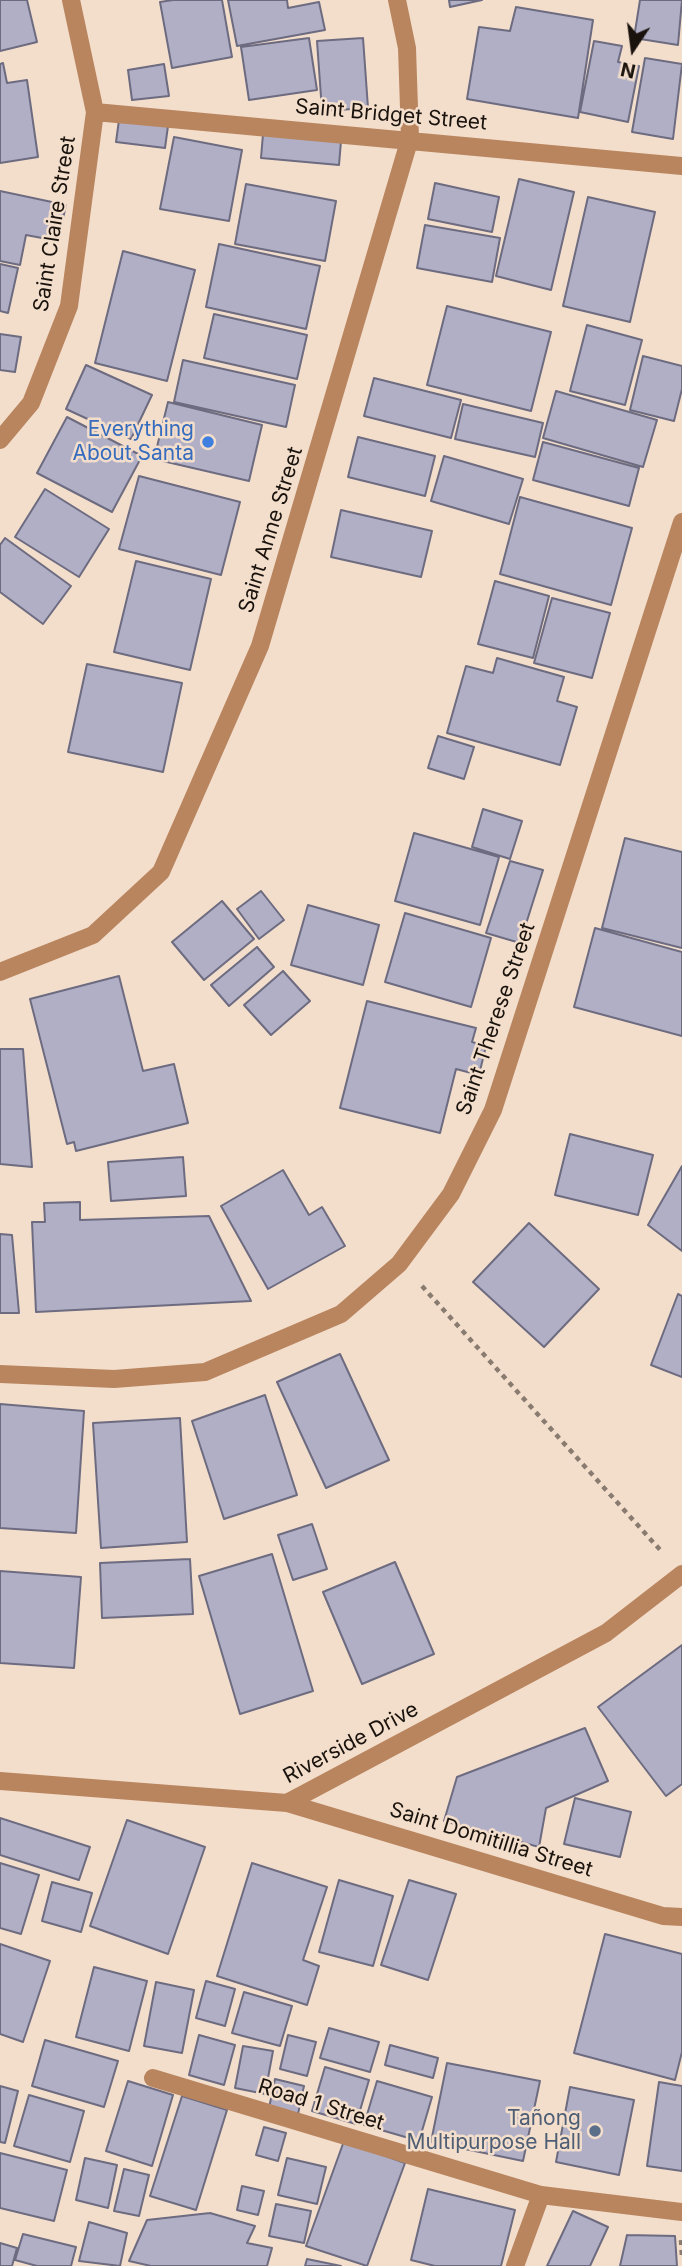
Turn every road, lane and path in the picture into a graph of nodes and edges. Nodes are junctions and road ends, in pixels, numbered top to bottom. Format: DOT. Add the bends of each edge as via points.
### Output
graph roads {
  1 [pos="71,0"];
  2 [pos="397,0"];
  3 [pos="95,112"];
  4 [pos="411,138"];
  5 [pos="682,166"];
  6 [pos="0,440"];
  7 [pos="682,522"];
  8 [pos="0,972"];
  9 [pos="425,1289"];
  10 [pos="0,1374"];
  11 [pos="653,1542"];
  12 [pos="682,1574"];
  13 [pos="0,1781"];
  14 [pos="287,1803"];
  15 [pos="682,1917"];
  16 [pos="153,2078"];
  17 [pos="541,2195"];
  18 [pos="682,2212"];
  19 [pos="516,2266"];
  1 -- 3 [label="street, Saint Claire Street"];
  2 -- 4 [label="street, Saint Anne Street" via="407,48"];
  3 -- 4 [label="street, Saint Bridget Street"];
  3 -- 6 [label="street, Saint Claire Street" via="69,306 31,403"];
  4 -- 5 [label="street, Saint Bridget Street"];
  4 -- 8 [label="street, Saint Anne Street" via="260,646 161,872 93,935"];
  7 -- 10 [label="street, Saint Therese Street" via="493,1111 452,1194 399,1264 341,1314 205,1372 114,1379"];
  9 -- 11 [label="path"];
  12 -- 14 [label="street, Riverside Drive" via="606,1633"];
  13 -- 14 [label="street, Riverside Drive"];
  14 -- 15 [label="street, Saint Domitillia Street" via="663,1916"];
  16 -- 17 [label="street, Road 1 Street"];
  17 -- 18 [label="street, Road 1 Street"];
  17 -- 19 [label="street"];
}
